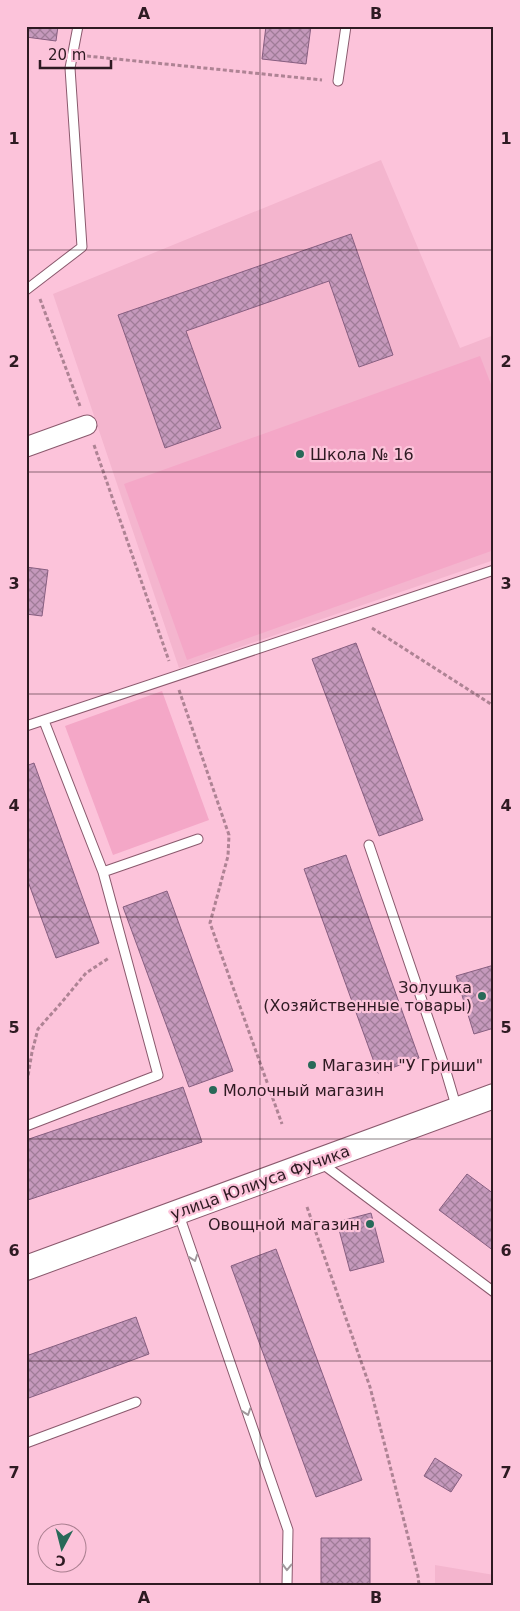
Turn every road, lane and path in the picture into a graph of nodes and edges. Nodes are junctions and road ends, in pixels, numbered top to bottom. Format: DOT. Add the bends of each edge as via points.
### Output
graph roads {
  1 [pos="78,26"];
  2 [pos="346,26"];
  3 [pos="73,54"];
  4 [pos="338,81"];
  5 [pos="26,290"];
  6 [pos="87,425"];
  7 [pos="26,447"];
  8 [pos="494,570"];
  9 [pos="355,617"];
  10 [pos="494,706"];
  11 [pos="44,721"];
  12 [pos="26,726"];
  13 [pos="198,840"];
  14 [pos="369,845"];
  15 [pos="103,872"];
  16 [pos="124,949"];
  17 [pos="26,1088"];
  18 [pos="494,1096"];
  19 [pos="457,1109"];
  20 [pos="26,1126"];
  21 [pos="318,1160"];
  22 [pos="307,1207"];
  23 [pos="178,1212"];
  24 [pos="26,1268"];
  25 [pos="494,1292"];
  26 [pos="136,1402"];
  27 [pos="26,1443"];
  28 [pos="287,1585"];
  29 [pos="419,1585"];
  1 -- 3 [label="lane"];
  2 -- 4 [label="lane"];
  3 -- 4 [label="path"];
  3 -- 5 [label="lane" via="70,68 82,248"];
  6 -- 7 [label="street"];
  8 -- 9 [label="lane"];
  9 -- 10 [label="path"];
  9 -- 11 [label="lane"];
  11 -- 12 [label="lane"];
  11 -- 15 [label="lane"];
  13 -- 15 [label="lane"];
  14 -- 19 [label="lane"];
  15 -- 16 [label="lane"];
  16 -- 17 [label="path" via="86,973 38,1030"];
  16 -- 20 [label="lane" via="158,1075"];
  18 -- 19 [label="street, улица Юлиуса Фучика"];
  19 -- 21 [label="street, улица Юлиуса Фучика"];
  21 -- 23 [label="street, улица Юлиуса Фучика"];
  21 -- 25 [label="lane"];
  22 -- 29 [label="path" via="370,1387"];
  23 -- 24 [label="street, улица Юлиуса Фучика"];
  23 -- 28 [label="lane, one-way" via="288,1530"];
  26 -- 27 [label="lane"];
}
